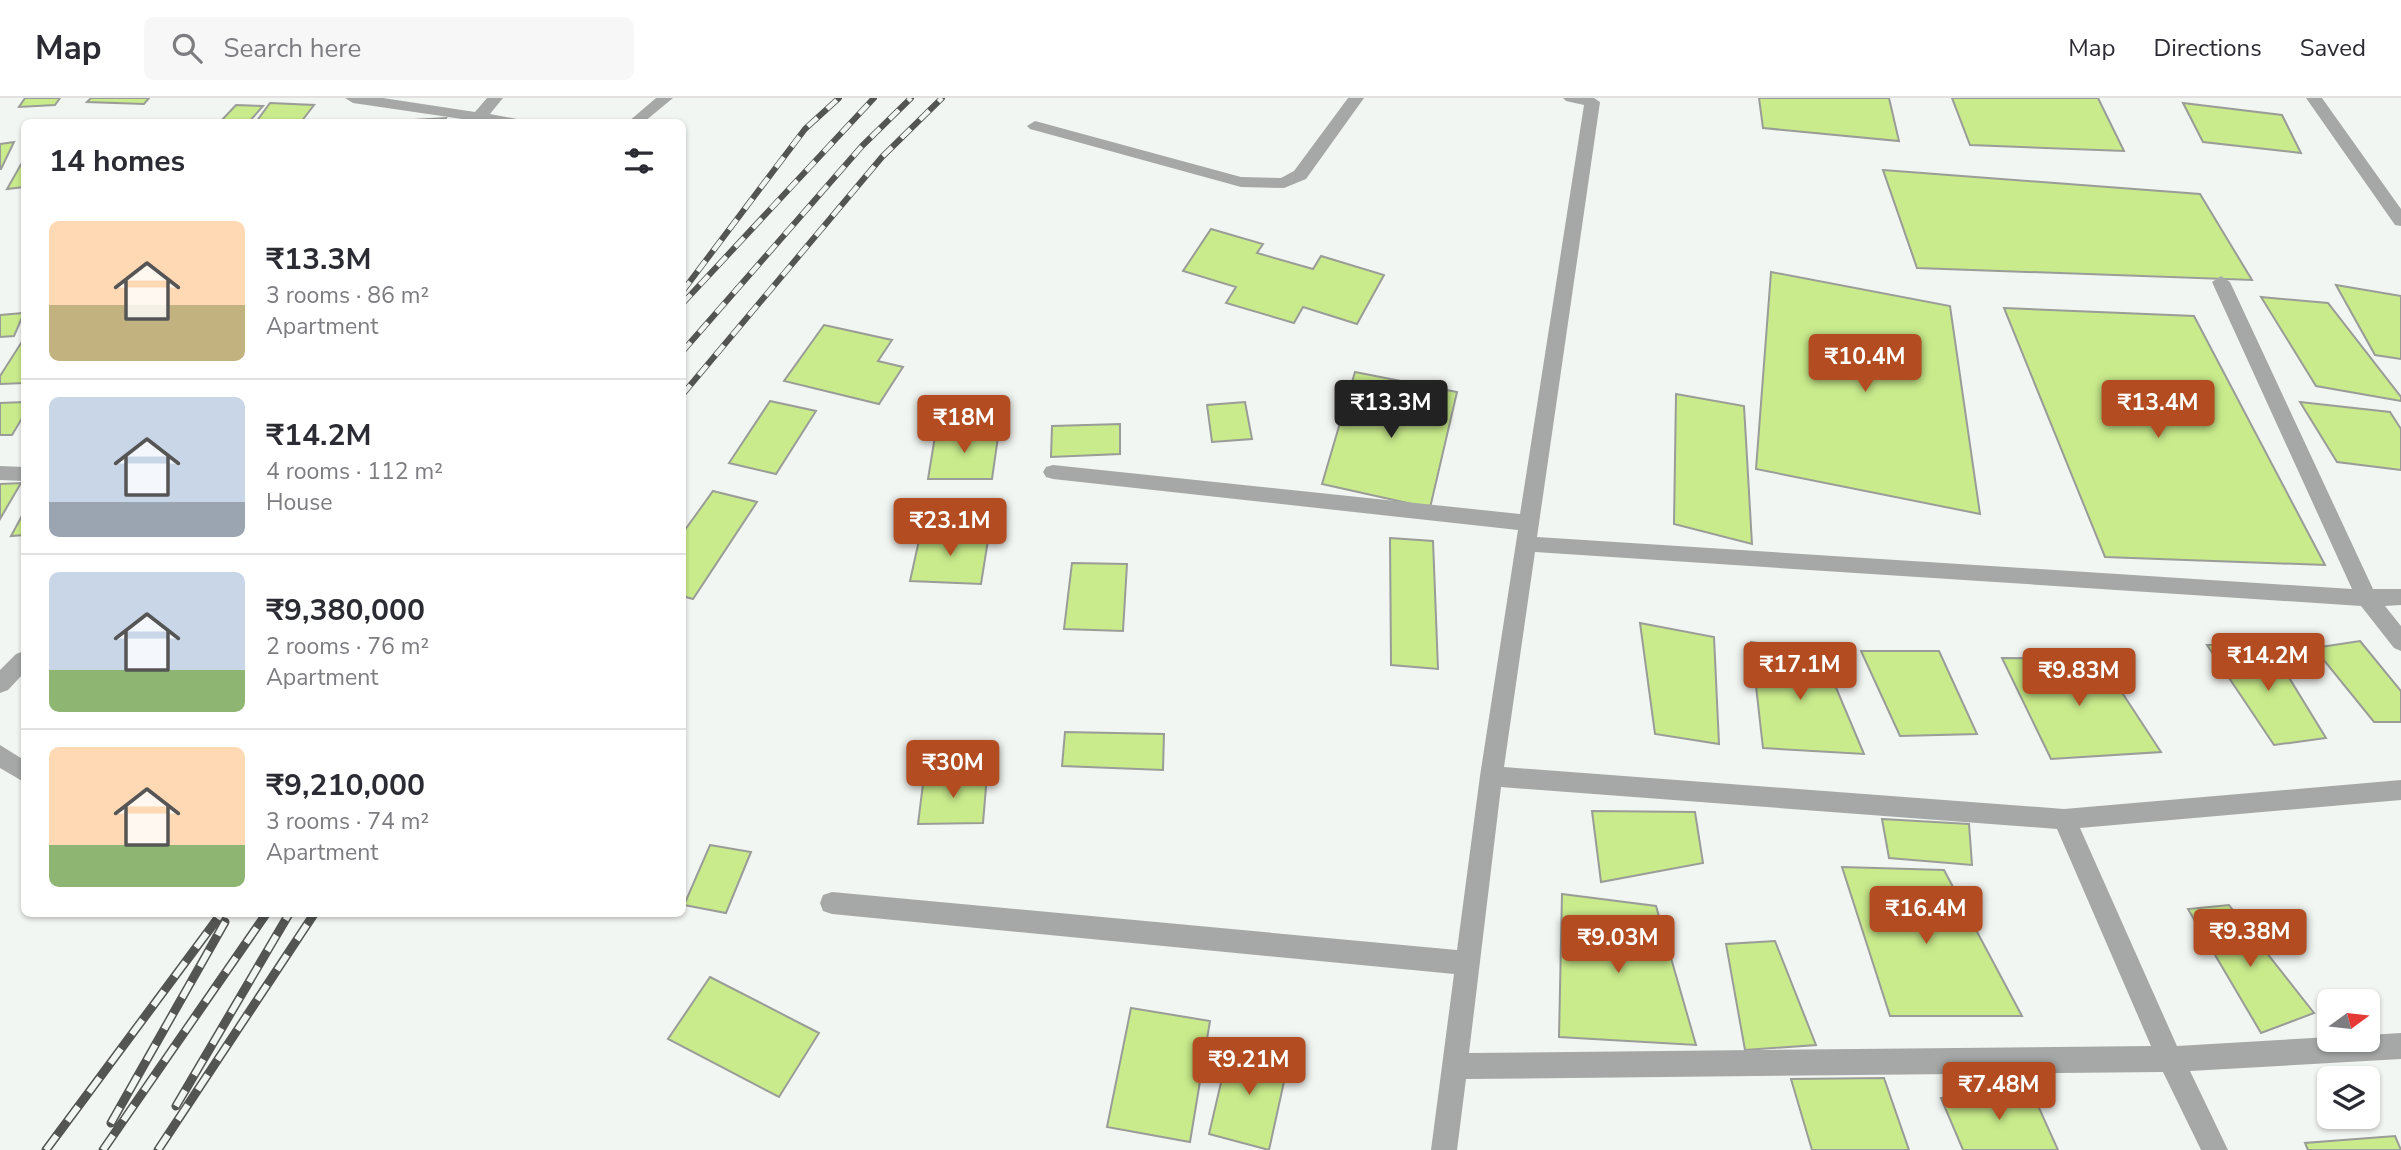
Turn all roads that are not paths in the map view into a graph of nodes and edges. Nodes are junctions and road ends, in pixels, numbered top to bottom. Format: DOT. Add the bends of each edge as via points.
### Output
graph roads {
  1 [pos="353,98"];
  2 [pos="495,98"];
  3 [pos="666,98"];
  4 [pos="1356,98"];
  5 [pos="2314,98"];
  6 [pos="1586,99"];
  7 [pos="470,119"];
  8 [pos="477,119"];
  9 [pos="639,119"];
  10 [pos="1035,126"];
  11 [pos="2401,221"];
  12 [pos="2221,282"];
  13 [pos="1053,472"];
  14 [pos="0,473"];
  15 [pos="21,474"];
  16 [pos="1527,534"];
  17 [pos="2401,597"];
  18 [pos="2367,598"];
  19 [pos="2401,642"];
  20 [pos="21,663"];
  21 [pos="0,684"];
  22 [pos="0,755"];
  23 [pos="21,770"];
  24 [pos="1491,776"];
  25 [pos="2401,790"];
  26 [pos="2064,819"];
  27 [pos="832,903"];
  28 [pos="1467,963"];
  29 [pos="2401,1046"];
  30 [pos="2170,1059"];
  31 [pos="1453,1066"];
  32 [pos="1444,1150"];
  33 [pos="2215,1150"];
  1 -- 7 [label="street"];
  2 -- 8 [label="street"];
  3 -- 9 [label="street"];
  4 -- 10 [label="street" via="1300,175 1284,183 1241,182"];
  5 -- 11 [label="street"];
  6 -- 16 [label="street"];
  12 -- 18 [label="street"];
  13 -- 16 [label="street"];
  14 -- 15 [label="street"];
  16 -- 18 [label="street"];
  16 -- 24 [label="street"];
  17 -- 18 [label="street"];
  18 -- 19 [label="street"];
  20 -- 21 [label="street"];
  22 -- 23 [label="street"];
  24 -- 26 [label="street"];
  24 -- 28 [label="street"];
  25 -- 26 [label="street"];
  26 -- 30 [label="street"];
  27 -- 28 [label="street"];
  28 -- 31 [label="street"];
  29 -- 30 [label="street"];
  30 -- 31 [label="street"];
  30 -- 33 [label="street"];
  31 -- 32 [label="street"];
}
